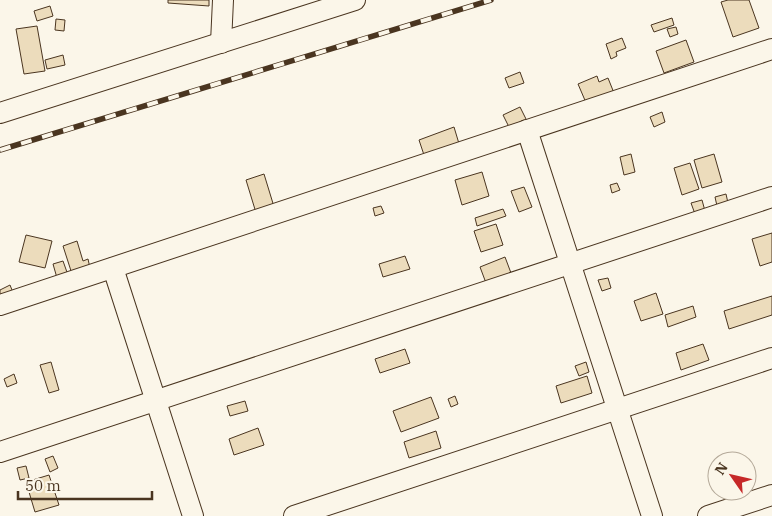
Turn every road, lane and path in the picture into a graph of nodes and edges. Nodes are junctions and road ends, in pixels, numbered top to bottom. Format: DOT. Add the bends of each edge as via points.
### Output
graph roads {
  1 [pos="223,0"];
  2 [pos="355,0"];
  3 [pos="221,43"];
  4 [pos="772,50"];
  5 [pos="0,113"];
  6 [pos="527,130"];
  7 [pos="772,197"];
  8 [pos="570,264"];
  9 [pos="113,268"];
  10 [pos="0,305"];
  11 [pos="772,358"];
  12 [pos="156,401"];
  13 [pos="617,409"];
  14 [pos="0,452"];
  15 [pos="772,495"];
  16 [pos="193,516"];
  17 [pos="294,516"];
  18 [pos="652,516"];
  19 [pos="708,516"];
  1 -- 3 [label="street"];
  2 -- 3 [label="street"];
  3 -- 5 [label="street"];
  4 -- 6 [label="street"];
  6 -- 8 [label="street"];
  6 -- 9 [label="street"];
  7 -- 8 [label="street"];
  8 -- 12 [label="street"];
  8 -- 13 [label="street"];
  9 -- 10 [label="street"];
  9 -- 12 [label="street"];
  11 -- 13 [label="street"];
  12 -- 14 [label="street"];
  12 -- 16 [label="street"];
  13 -- 17 [label="street"];
  13 -- 18 [label="street"];
  15 -- 19 [label="street"];
}
